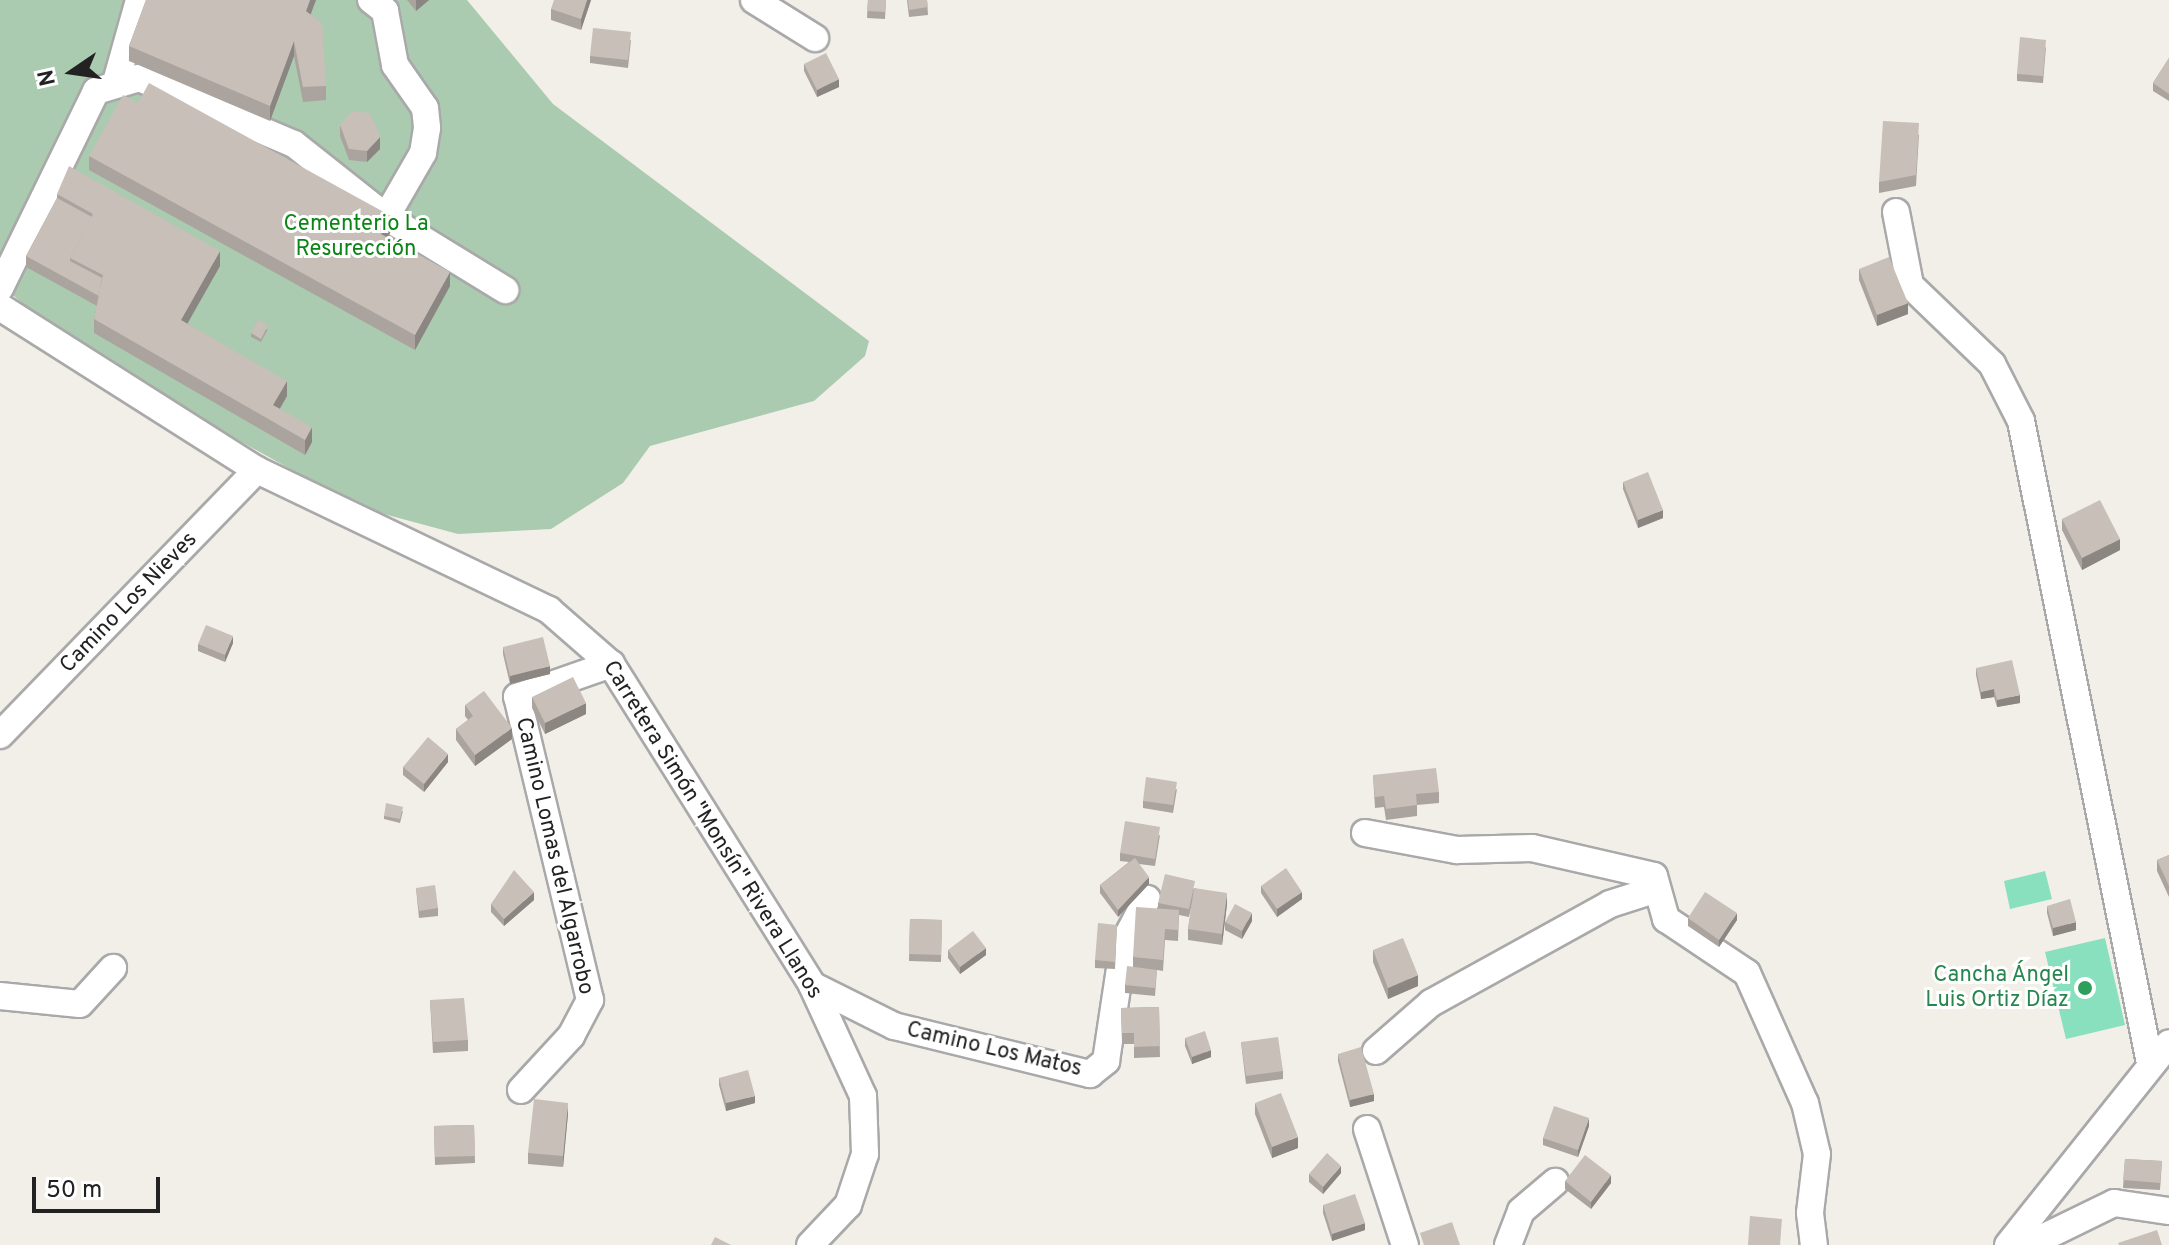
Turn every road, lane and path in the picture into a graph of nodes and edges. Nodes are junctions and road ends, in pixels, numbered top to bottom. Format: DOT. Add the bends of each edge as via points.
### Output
graph roads {
  1 [pos="139,0"];
  2 [pos="371,0"];
  3 [pos="754,0"];
  4 [pos="815,38"];
  5 [pos="116,82"];
  6 [pos="1896,212"];
  7 [pos="386,217"];
  8 [pos="0,288"];
  9 [pos="505,290"];
  10 [pos="0,307"];
  11 [pos="257,470"];
  12 [pos="611,664"];
  13 [pos="0,735"];
  14 [pos="1365,833"];
  15 [pos="1657,889"];
  16 [pos="1147,899"];
  17 [pos="113,968"];
  18 [pos="812,985"];
  19 [pos="0,996"];
  20 [pos="2169,1043"];
  21 [pos="1376,1051"];
  22 [pos="2150,1063"];
  23 [pos="521,1090"];
  24 [pos="1367,1129"];
  25 [pos="1555,1182"];
  26 [pos="2169,1211"];
  27 [pos="810,1245"];
  28 [pos="1405,1245"];
  29 [pos="1508,1245"];
  30 [pos="1814,1245"];
  31 [pos="2008,1245"];
  32 [pos="2028,1245"];
  1 -- 5 [label="street"];
  2 -- 7 [label="street" via="385,11 395,65 425,108 427,128 423,153"];
  3 -- 4 [label="street"];
  5 -- 7 [label="street" via="139,78 179,89 294,144"];
  5 -- 8 [label="street" via="96,91 66,143"];
  6 -- 22 [label="street" via="1910,285 1992,364 2021,421"];
  7 -- 9 [label="street"];
  10 -- 11 [label="street, Carretera Simón \"Monsín\" Rivera Llanos"];
  11 -- 12 [label="street, Carretera Simón \"Monsín\" Rivera Llanos" via="523,596 577,628"];
  11 -- 13 [label="street, Camino Los Nieves"];
  12 -- 18 [label="street, Carretera Simón \"Monsín\" Rivera Llanos"];
  12 -- 23 [label="street, Camino Lomas del Algarrobo" via="517,697 590,1000 571,1036"];
  14 -- 15 [label="street" via="1457,850 1532,848 1611,870 1644,870"];
  15 -- 21 [label="street" via="1610,904 1431,1003"];
  15 -- 30 [label="street" via="1666,919 1747,973 1805,1103 1817,1154"];
  16 -- 18 [label="street, Camino Los Matos" via="1124,942 1106,1061 1090,1074 894,1026"];
  17 -- 19 [label="street" via="80,1004"];
  18 -- 27 [label="street, Carretera Simón \"Monsín\" Rivera Llanos" via="863,1096 865,1154 848,1205"];
  20 -- 22 [label="street"];
  22 -- 31 [label="street"];
  24 -- 28 [label="street"];
  25 -- 29 [label="street" via="1521,1211"];
  26 -- 32 [label="street" via="2114,1203"];
}
